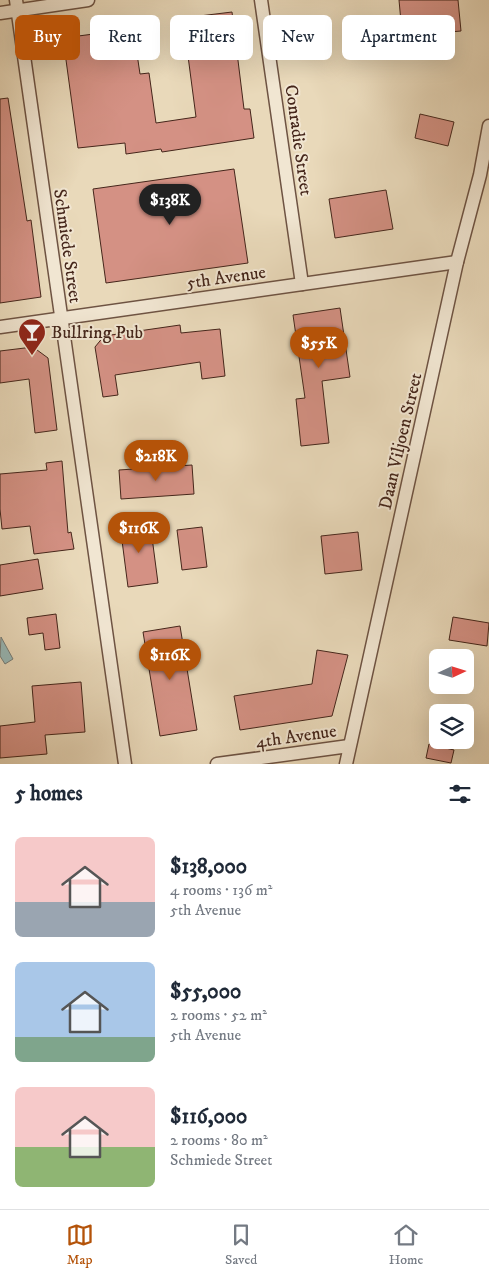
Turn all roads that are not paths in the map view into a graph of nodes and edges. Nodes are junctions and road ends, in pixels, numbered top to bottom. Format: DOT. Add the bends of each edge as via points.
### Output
graph roads {
  1 [pos="88,0"];
  2 [pos="261,0"];
  3 [pos="17,5"];
  4 [pos="0,13"];
  5 [pos="489,126"];
  6 [pos="457,262"];
  7 [pos="302,284"];
  8 [pos="60,318"];
  9 [pos="0,327"];
  10 [pos="349,746"];
  11 [pos="125,764"];
  12 [pos="217,764"];
  13 [pos="346,764"];
  1 -- 3 [label="street"];
  2 -- 7 [label="street, Conradie Street"];
  3 -- 4 [label="street"];
  3 -- 8 [label="street, Schmiede Street"];
  5 -- 6 [label="street, Daan Viljoen Street"];
  6 -- 7 [label="street, 5th Avenue"];
  6 -- 10 [label="street, Daan Viljoen Street"];
  7 -- 8 [label="street, 5th Avenue"];
  8 -- 9 [label="street, 5th Avenue"];
  8 -- 11 [label="street, Schmiede Street"];
  10 -- 12 [label="street, 4th Avenue"];
  10 -- 13 [label="street, Daan Viljoen Street"];
}
